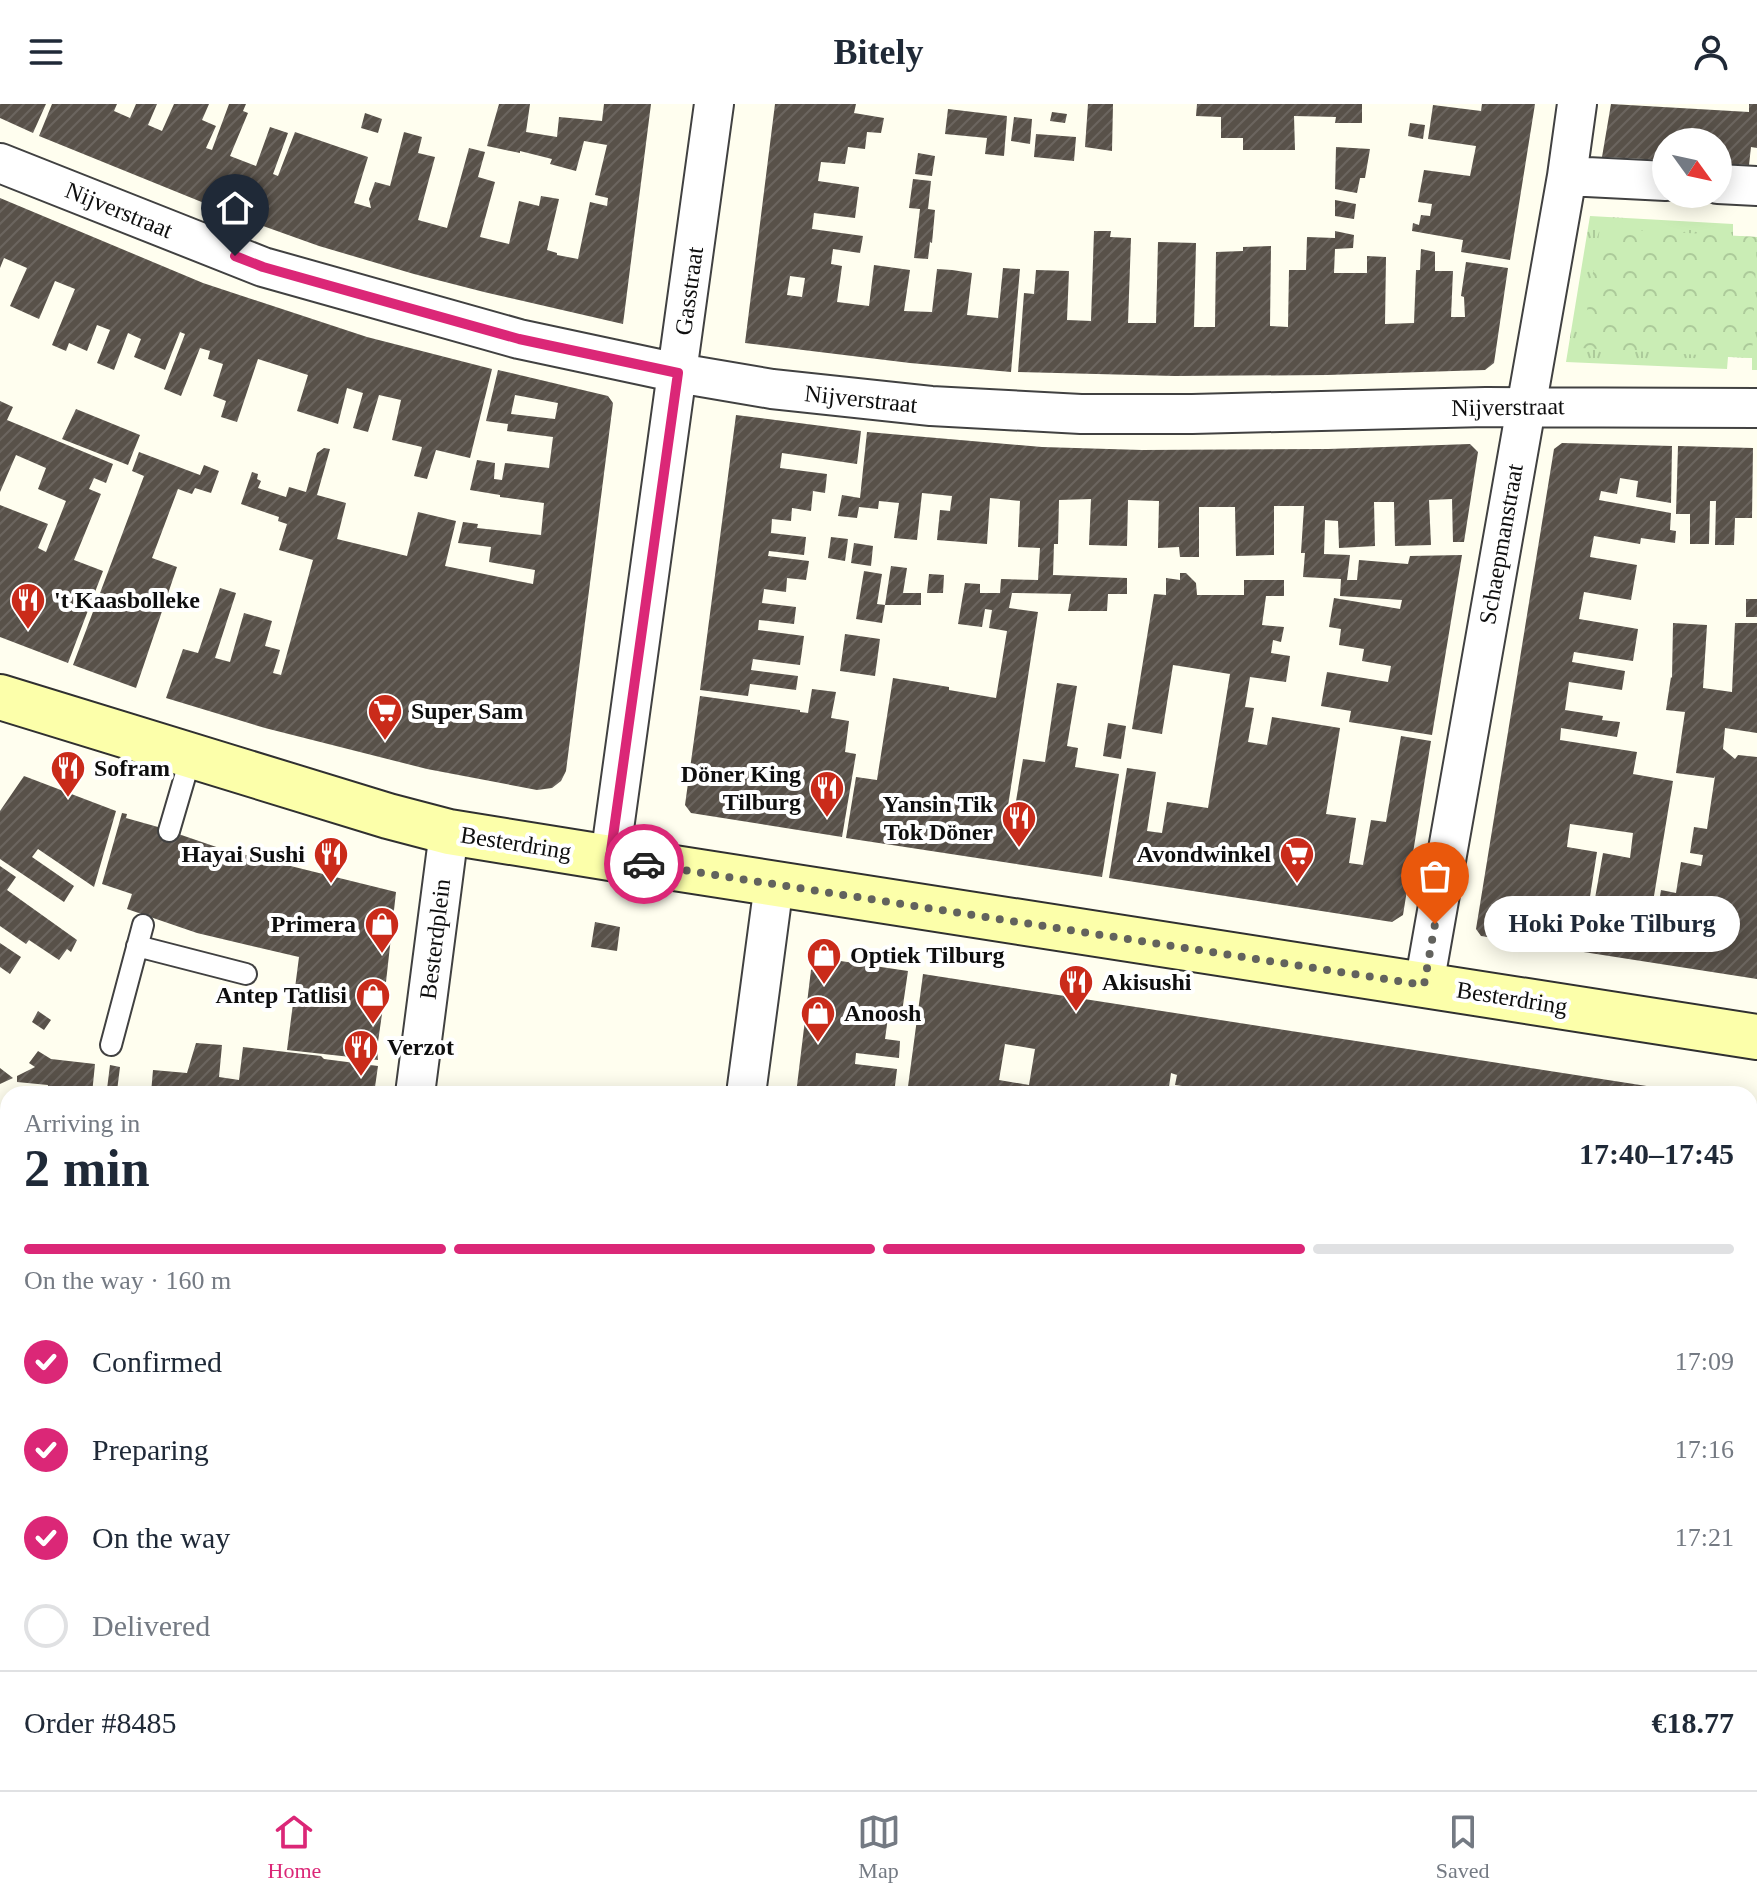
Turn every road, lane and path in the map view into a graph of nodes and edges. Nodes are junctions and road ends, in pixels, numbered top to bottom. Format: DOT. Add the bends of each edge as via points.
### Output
graph roads {
  1 [pos="714,104"];
  2 [pos="1577,104"];
  3 [pos="0,163"];
  4 [pos="1567,176"];
  5 [pos="1652,180"];
  6 [pos="1732,185"];
  7 [pos="1757,186"];
  8 [pos="678,373"];
  9 [pos="1525,407"];
  10 [pos="1757,408"];
  11 [pos="4,707"];
  12 [pos="191,756"];
  13 [pos="169,831"];
  14 [pos="449,832"];
  15 [pos="610,858"];
  16 [pos="774,884"];
  17 [pos="143,925"];
  18 [pos="137,946"];
  19 [pos="246,974"];
  20 [pos="1424,985"];
  21 [pos="1757,1037"];
  22 [pos="111,1045"];
  23 [pos="416,1086"];
  24 [pos="747,1086"];
  1 -- 8 [label="street, Gasstraat"];
  2 -- 4 [label="street, Schaepmanstraat"];
  3 -- 8 [label="street, Nijverstraat" via="263,267 519,339"];
  4 -- 5 [label="street"];
  4 -- 9 [label="street, Schaepmanstraat"];
  6 -- 7 [label="street"];
  8 -- 9 [label="street, Nijverstraat" via="931,406 1081,414"];
  8 -- 15 [label="street, Gasstraat"];
  9 -- 10 [label="street, Nijverstraat"];
  9 -- 20 [label="street, Schaepmanstraat"];
  11 -- 12 [label="street, Besterdring"];
  12 -- 13 [label="lane"];
  12 -- 14 [label="street, Besterdring"];
  14 -- 15 [label="street, Besterdring"];
  14 -- 23 [label="street, Besterdplein"];
  15 -- 16 [label="street, Besterdring"];
  16 -- 20 [label="street, Besterdring"];
  16 -- 24 [label="street"];
  17 -- 18 [label="lane"];
  18 -- 19 [label="lane"];
  18 -- 22 [label="lane"];
  20 -- 21 [label="street, Besterdring"];
}
